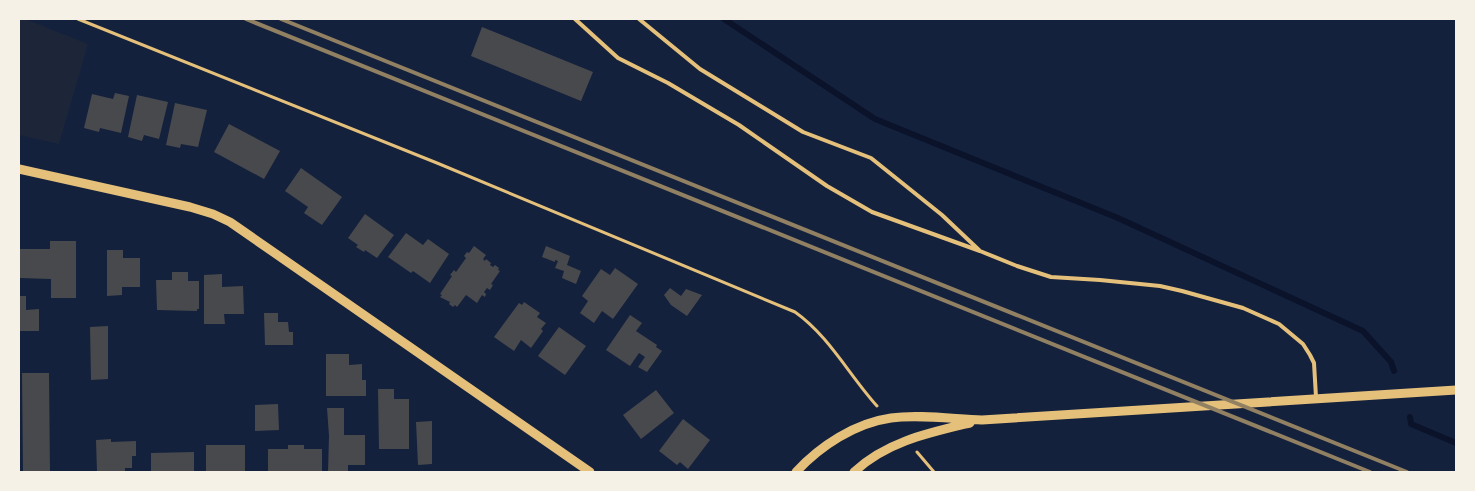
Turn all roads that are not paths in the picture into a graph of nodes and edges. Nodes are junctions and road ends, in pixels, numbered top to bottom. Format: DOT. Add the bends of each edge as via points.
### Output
graph roads {
  1 [pos="575,19"];
  2 [pos="639,19"];
  3 [pos="19,169"];
  4 [pos="980,251"];
  5 [pos="1456,390"];
  6 [pos="1317,400"];
  7 [pos="982,420"];
  8 [pos="856,471"];
  9 [pos="590,472"];
  10 [pos="796,472"];
  1 -- 4 [label="lane" via="618,58 739,125 827,186 872,212"];
  2 -- 4 [label="lane" via="700,69 803,132 871,158 942,215"];
  3 -- 9 [label="street" via="190,207 230,222"];
  4 -- 6 [label="lane" via="1051,277 1160,286 1243,308 1279,324 1303,344 1314,364"];
  5 -- 6 [label="street"];
  6 -- 7 [label="street"];
  7 -- 8 [label="street" via="907,440 880,453"];
  7 -- 10 [label="street" via="906,417 870,423 821,450"];
}
